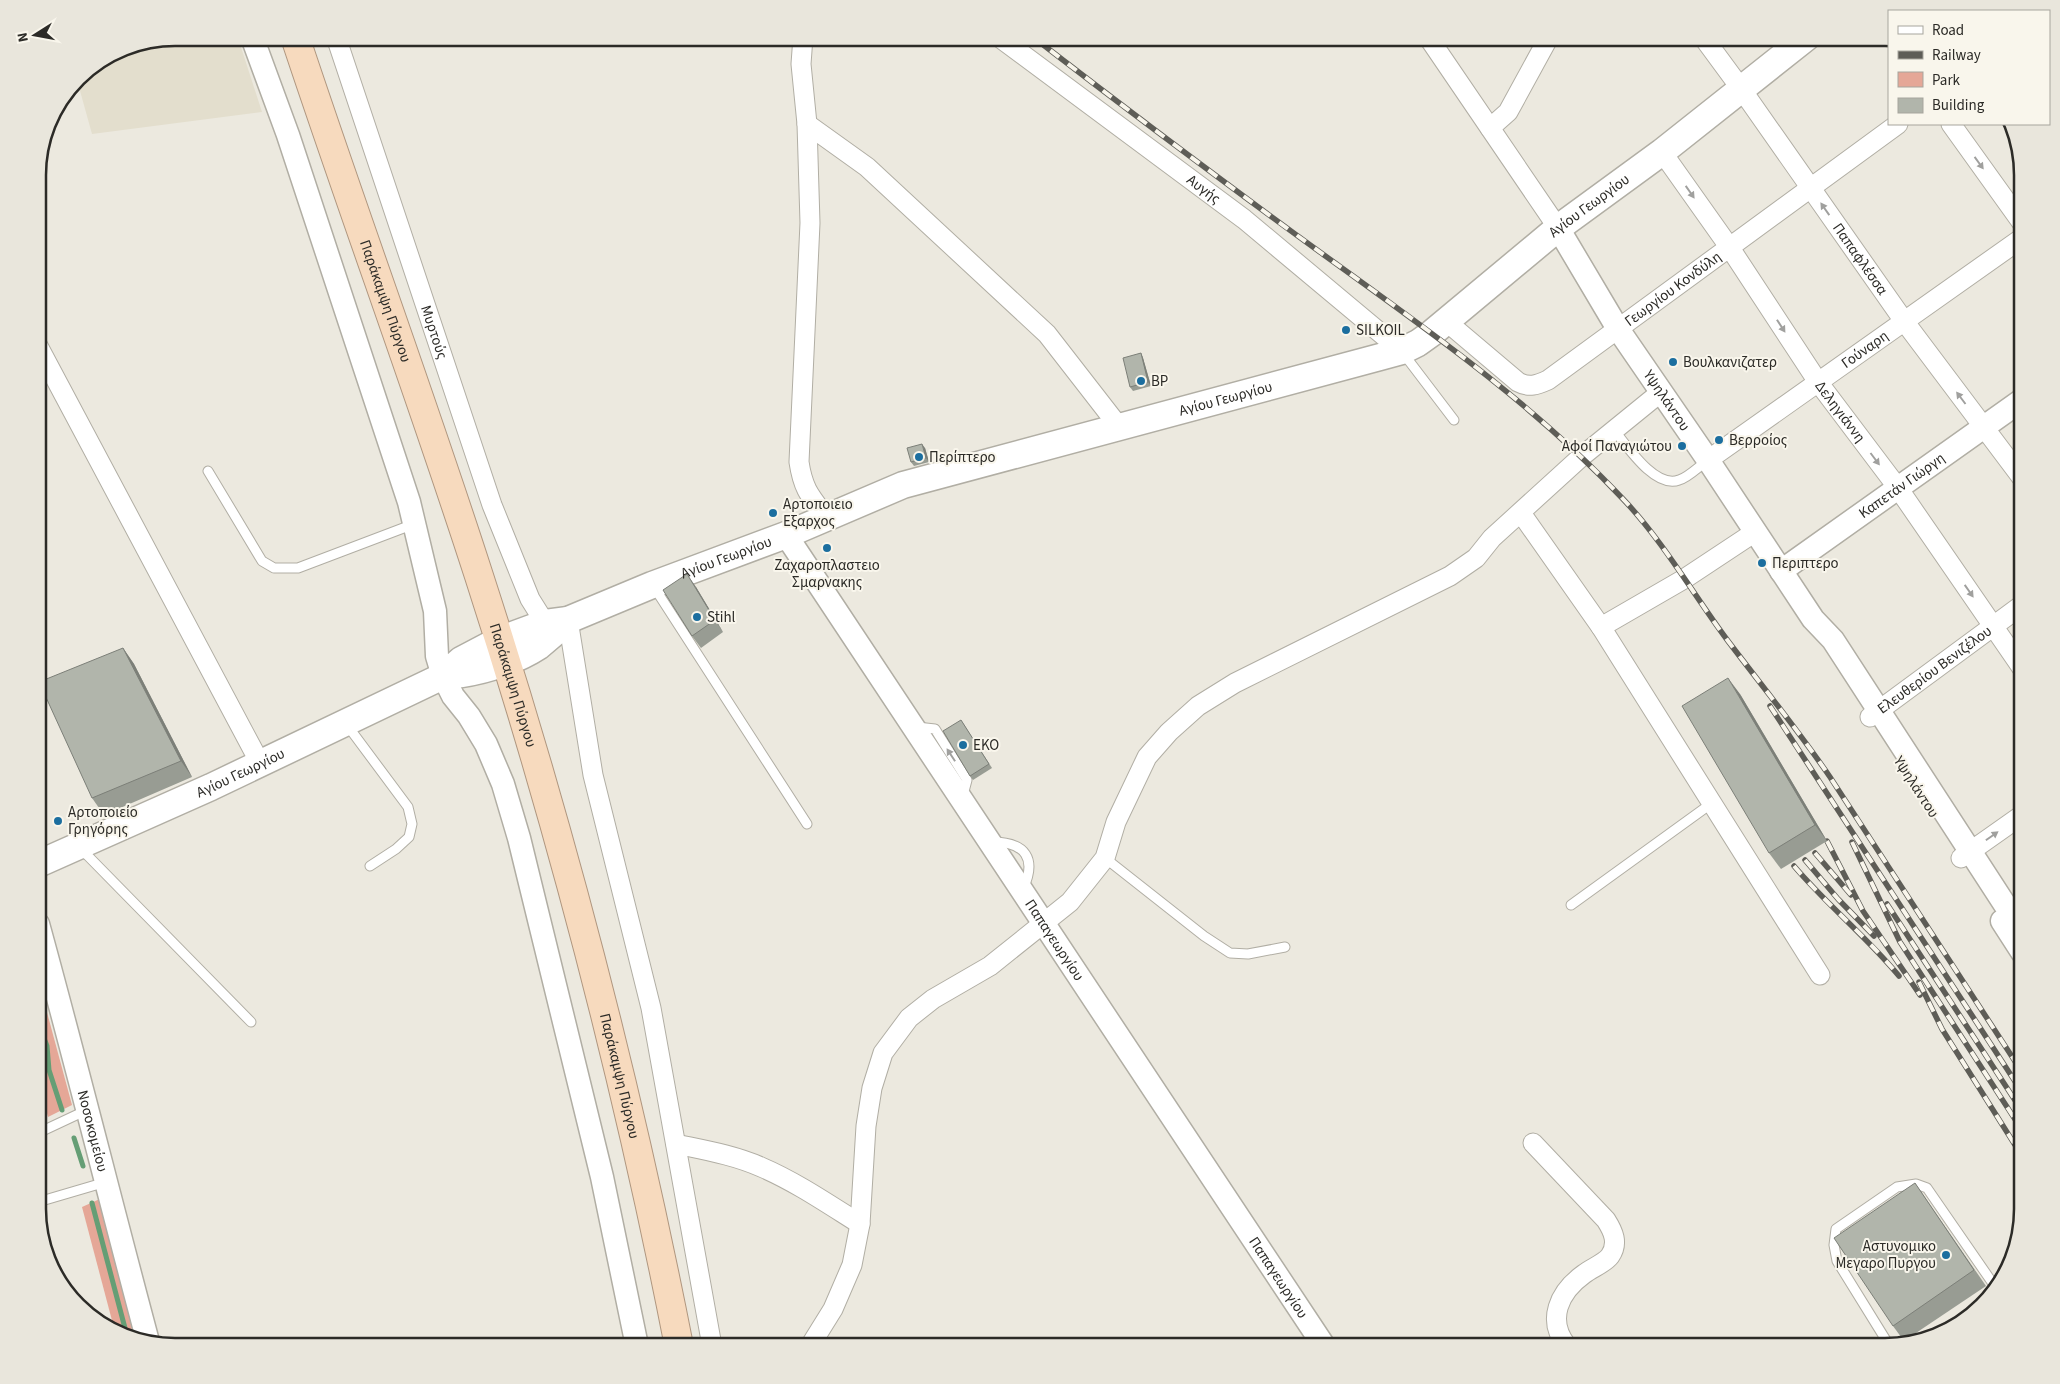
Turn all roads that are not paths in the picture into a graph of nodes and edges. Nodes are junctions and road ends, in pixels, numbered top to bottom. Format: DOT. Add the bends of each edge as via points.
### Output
graph roads {
  1 [pos="255,46"];
  2 [pos="298,46"];
  3 [pos="339,46"];
  4 [pos="802,46"];
  5 [pos="1010,46"];
  6 [pos="1434,46"];
  7 [pos="1545,46"];
  8 [pos="1709,46"];
  9 [pos="1797,46"];
  10 [pos="1742,90"];
  11 [pos="807,124"];
  12 [pos="1897,125"];
  13 [pos="1952,125"];
  14 [pos="1490,128"];
  15 [pos="1662,152"];
  16 [pos="1810,187"];
  17 [pos="2014,211"];
  18 [pos="1558,228"];
  19 [pos="2014,244"];
  20 [pos="1730,248"];
  21 [pos="1904,321"];
  22 [pos="1447,322"];
  23 [pos="1618,329"];
  24 [pos="1402,351"];
  25 [pos="47,363"];
  26 [pos="1818,382"];
  27 [pos="1662,392"];
  28 [pos="2014,406"];
  29 [pos="1454,420"];
  30 [pos="1120,428"];
  31 [pos="1984,428"];
  32 [pos="1614,430"];
  33 [pos="1708,460"];
  34 [pos="2014,467"];
  35 [pos="208,471"];
  36 [pos="1898,488"];
  37 [pos="1521,513"];
  38 [pos="826,517"];
  39 [pos="414,524"];
  40 [pos="1755,532"];
  41 [pos="786,534"];
  42 [pos="1781,571"];
  43 [pos="652,585"];
  44 [pos="2014,612"];
  45 [pos="556,621"];
  46 [pos="1601,628"];
  47 [pos="1994,628"];
  48 [pos="502,651"];
  49 [pos="2014,657"];
  50 [pos="443,676"];
  51 [pos="1875,714"];
  52 [pos="345,723"];
  53 [pos="260,763"];
  54 [pos="1712,803"];
  55 [pos="2014,821"];
  56 [pos="807,824"];
  57 [pos="76,847"];
  58 [pos="1966,855"];
  59 [pos="1105,858"];
  60 [pos="47,860"];
  61 [pos="370,866"];
  62 [pos="1571,905"];
  63 [pos="2014,920"];
  64 [pos="1045,923"];
  65 [pos="2014,938"];
  66 [pos="1285,947"];
  67 [pos="47,957"];
  68 [pos="1820,975"];
  69 [pos="251,1022"];
  70 [pos="88,1110"];
  71 [pos="47,1129"];
  72 [pos="1533,1143"];
  73 [pos="676,1144"];
  74 [pos="106,1182"];
  75 [pos="47,1199"];
  76 [pos="860,1224"];
  77 [pos="1991,1281"];
  78 [pos="146,1334"];
  79 [pos="635,1338"];
  80 [pos="677,1338"];
  81 [pos="711,1338"];
  82 [pos="815,1338"];
  83 [pos="1319,1338"];
  84 [pos="1561,1338"];
  85 [pos="1885,1338"];
  1 -- 39 [label="street" via="288,135"];
  2 -- 48 [label="highway, Παράκαμψη Πύργου"];
  3 -- 45 [label="street, Μυρτούς" via="492,505 530,599"];
  4 -- 11 [label="street"];
  5 -- 24 [label="street, Αυγής" via="1244,219"];
  6 -- 14 [label="street"];
  7 -- 14 [label="street" via="1508,112"];
  8 -- 10 [label="street, Παπαφλέσσα"];
  9 -- 10 [label="main road, Αγίου Γεωργίου"];
  10 -- 15 [label="main road, Αγίου Γεωργίου"];
  10 -- 16 [label="street, Παπαφλέσσα"];
  11 -- 30 [label="street" via="867,167 1047,334"];
  11 -- 38 [label="street" via="810,223 799,462 806,492"];
  12 -- 16 [label="street, Γεωργίου Κονδύλη"];
  13 -- 17 [label="street, one-way"];
  14 -- 18 [label="street"];
  15 -- 18 [label="main road, Αγίου Γεωργίου"];
  15 -- 20 [label="street, Δεληγιάννη, one-way"];
  16 -- 20 [label="street, Γεωργίου Κονδύλη"];
  21 -- 16 [label="street, Παπαφλέσσα, one-way"];
  18 -- 22 [label="main road, Αγίου Γεωργίου"];
  18 -- 23 [label="street, Υψηλάντου"];
  19 -- 21 [label="street, Γούναρη"];
  20 -- 23 [label="street, Γεωργίου Κονδύλη"];
  20 -- 26 [label="street, Δεληγιάννη, one-way"];
  21 -- 26 [label="street, Γούναρη"];
  31 -- 21 [label="street, Παπαφλέσσα, one-way"];
  22 -- 23 [label="street, Γεωργίου Κονδύλη" via="1524,386 1548,380"];
  22 -- 24 [label="main road, Αγίου Γεωργίου"];
  23 -- 27 [label="street, Υψηλάντου"];
  24 -- 29 [label="lane"];
  24 -- 30 [label="main road, Αγίου Γεωργίου"];
  25 -- 53 [label="street"];
  26 -- 33 [label="street, Γούναρη"];
  26 -- 36 [label="street, Δεληγιάννη, one-way"];
  27 -- 32 [label="street"];
  27 -- 33 [label="street, Υψηλάντου"];
  28 -- 31 [label="street, Καπετάν Γιώργη"];
  30 -- 38 [label="main road, Αγίου Γεωργίου" via="903,485"];
  31 -- 34 [label="street, Παπαφλέσσα"];
  31 -- 36 [label="street, Καπετάν Γιώργη"];
  32 -- 33 [label="lane" via="1654,476 1667,482 1679,480"];
  32 -- 37 [label="street"];
  33 -- 40 [label="street, Υψηλάντου"];
  35 -- 39 [label="lane" via="262,560 274,568 298,568"];
  36 -- 42 [label="street, Καπετάν Γιώργη"];
  36 -- 47 [label="street, Δεληγιάννη, one-way"];
  37 -- 46 [label="street"];
  37 -- 59 [label="street" via="1492,538 1476,558 1450,576 1235,683 1198,706 1147,757 1116,822"];
  38 -- 41 [label="main road, Αγίου Γεωργίου"];
  39 -- 50 [label="street" via="435,611 437,656"];
  40 -- 42 [label="street, Υψηλάντου"];
  40 -- 46 [label="street"];
  41 -- 43 [label="main road, Αγίου Γεωργίου"];
  41 -- 64 [label="street, Παπαγεωργίου"];
  42 -- 51 [label="street, Υψηλάντου" via="1813,620 1823,644"];
  43 -- 45 [label="main road, Αγίου Γεωργίου"];
  43 -- 56 [label="lane"];
  44 -- 47 [label="street, Ελευθερίου Βενιζέλου"];
  45 -- 48 [label="main road, Αγίου Γεωργίου" via="539,645"];
  45 -- 73 [label="street" via="651,1008"];
  46 -- 54 [label="street"];
  47 -- 49 [label="street, Δεληγιάννη"];
  47 -- 51 [label="street, Ελευθερίου Βενιζέλου"];
  48 -- 50 [label="main road, Αγίου Γεωργίου" via="474,672"];
  48 -- 80 [label="highway, Παράκαμψη Πύργου" via="561,850 617,1057"];
  50 -- 52 [label="main road, Αγίου Γεωργίου"];
  50 -- 79 [label="street" via="486,744 503,784 519,838 602,1177"];
  51 -- 58 [label="street, Υψηλάντου"];
  52 -- 53 [label="main road, Αγίου Γεωργίου"];
  52 -- 61 [label="lane" via="408,807 412,824 409,837"];
  53 -- 57 [label="main road, Αγίου Γεωργίου"];
  54 -- 62 [label="lane"];
  54 -- 68 [label="street"];
  58 -- 55 [label="street, one-way"];
  57 -- 60 [label="main road, Αγίου Γεωργίου"];
  57 -- 69 [label="lane"];
  58 -- 63 [label="street, Υψηλάντου"];
  58 -- 65 [label="street, Υψηλάντου"];
  59 -- 64 [label="street" via="1070,902"];
  59 -- 66 [label="lane" via="1230,953 1248,954"];
  64 -- 76 [label="street" via="990,966 932,999 909,1018 883,1052 872,1088 866,1126"];
  64 -- 83 [label="street, Παπαγεωργίου"];
  67 -- 70 [label="street, Νοσοκομείου"];
  70 -- 71 [label="lane"];
  70 -- 74 [label="street, Νοσοκομείου"];
  72 -- 84 [label="street" via="1614,1232 1610,1256 1583,1275 1562,1296 1555,1316"];
  73 -- 76 [label="street" via="760,1166"];
  73 -- 81 [label="street"];
  74 -- 75 [label="lane"];
  74 -- 78 [label="street, Νοσοκομείου"];
  76 -- 82 [label="street" via="852,1264 833,1309"];
  77 -- 85 [label="lane" via="1927,1188 1916,1184 1897,1187 1836,1229 1834,1245 1837,1261"];
}
